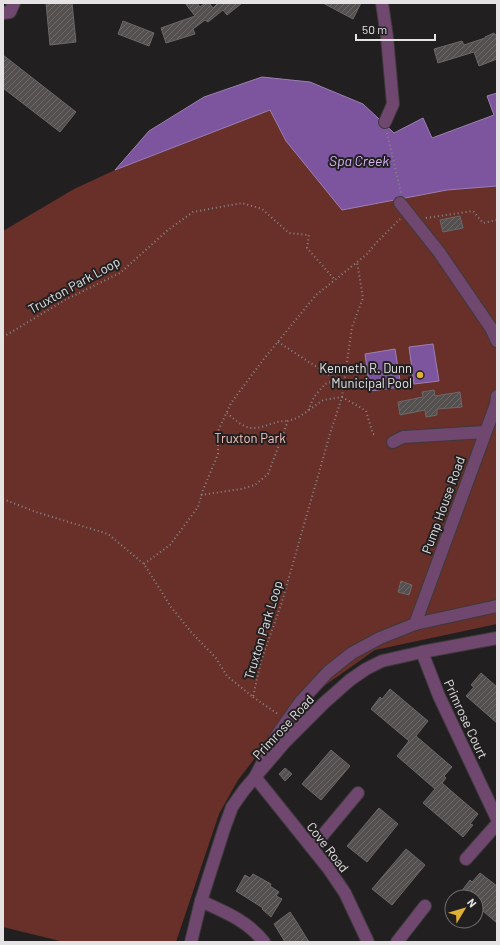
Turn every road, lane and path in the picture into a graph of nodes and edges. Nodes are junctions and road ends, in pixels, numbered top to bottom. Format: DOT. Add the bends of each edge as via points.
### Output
graph roads {
  1 [pos="14,3"];
  2 [pos="382,3"];
  3 [pos="3,13"];
  4 [pos="385,122"];
  5 [pos="403,207"];
  6 [pos="423,219"];
  7 [pos="497,220"];
  8 [pos="357,262"];
  9 [pos="335,280"];
  10 [pos="3,337"];
  11 [pos="497,341"];
  12 [pos="278,342"];
  13 [pos="337,380"];
  14 [pos="344,382"];
  15 [pos="497,396"];
  16 [pos="342,397"];
  17 [pos="308,411"];
  18 [pos="226,413"];
  19 [pos="288,421"];
  20 [pos="485,432"];
  21 [pos="377,435"];
  22 [pos="393,442"];
  23 [pos="201,495"];
  24 [pos="3,499"];
  25 [pos="144,564"];
  26 [pos="497,606"];
  27 [pos="415,624"];
  28 [pos="497,638"];
  29 [pos="422,652"];
  30 [pos="253,697"];
  31 [pos="280,715"];
  32 [pos="255,777"];
  33 [pos="358,793"];
  34 [pos="497,819"];
  35 [pos="497,824"];
  36 [pos="312,848"];
  37 [pos="466,859"];
  38 [pos="201,901"];
  39 [pos="425,906"];
  40 [pos="191,942"];
  41 [pos="264,942"];
  42 [pos="368,942"];
  43 [pos="397,942"];
  1 -- 3 [label="street" via="10,12"];
  2 -- 4 [label="street" via="393,104"];
  4 -- 5 [label="path" via="402,191"];
  5 -- 8 [label="path" via="395,225"];
  5 -- 11 [label="street" via="439,252 491,328"];
  6 -- 7 [label="path" via="472,211 483,223"];
  8 -- 9 [label="path"];
  8 -- 14 [label="path, Truxton Park Loop" via="364,298 352,327"];
  9 -- 10 [label="path, Truxton Park Loop" via="307,248 309,235 289,233 262,209 242,203 193,212 168,230 120,273 65,300"];
  9 -- 12 [label="path" via="316,295"];
  12 -- 13 [label="path"];
  12 -- 18 [label="path"];
  13 -- 14 [label="path"];
  13 -- 17 [label="path" via="325,384 314,397"];
  14 -- 16 [label="path, Truxton Park Loop"];
  15 -- 20 [label="street, Pump House Road"];
  16 -- 17 [label="path" via="323,400"];
  16 -- 21 [label="path" via="366,411 373,434"];
  16 -- 30 [label="path, Truxton Park Loop" via="281,605 261,661"];
  17 -- 19 [label="path"];
  18 -- 19 [label="path" via="242,425 251,428 281,420"];
  18 -- 23 [label="path" via="218,431 218,454"];
  19 -- 23 [label="path" via="268,474 256,485"];
  20 -- 22 [label="street" via="402,438"];
  20 -- 27 [label="street, Pump House Road"];
  23 -- 25 [label="path" via="198,507 170,545"];
  24 -- 25 [label="path, Truxton Park Loop" via="108,534"];
  25 -- 30 [label="path, Truxton Park Loop" via="171,607 216,658 227,676"];
  26 -- 27 [label="street"];
  27 -- 32 [label="street" via="365,645 328,672 301,701 277,735"];
  28 -- 29 [label="street, Primrose Road"];
  29 -- 32 [label="street, Primrose Road" via="382,661 350,680 285,742"];
  29 -- 34 [label="street, Primrose Court" via="439,696"];
  30 -- 31 [label="path"];
  32 -- 36 [label="street, Cove Road"];
  32 -- 38 [label="street, Primrose Road" via="232,807"];
  33 -- 36 [label="street"];
  35 -- 37 [label="street"];
  36 -- 42 [label="street, Cove Road" via="345,893"];
  38 -- 40 [label="street, Primrose Road"];
  38 -- 41 [label="street" via="236,917 257,933"];
  39 -- 43 [label="street"];
}
